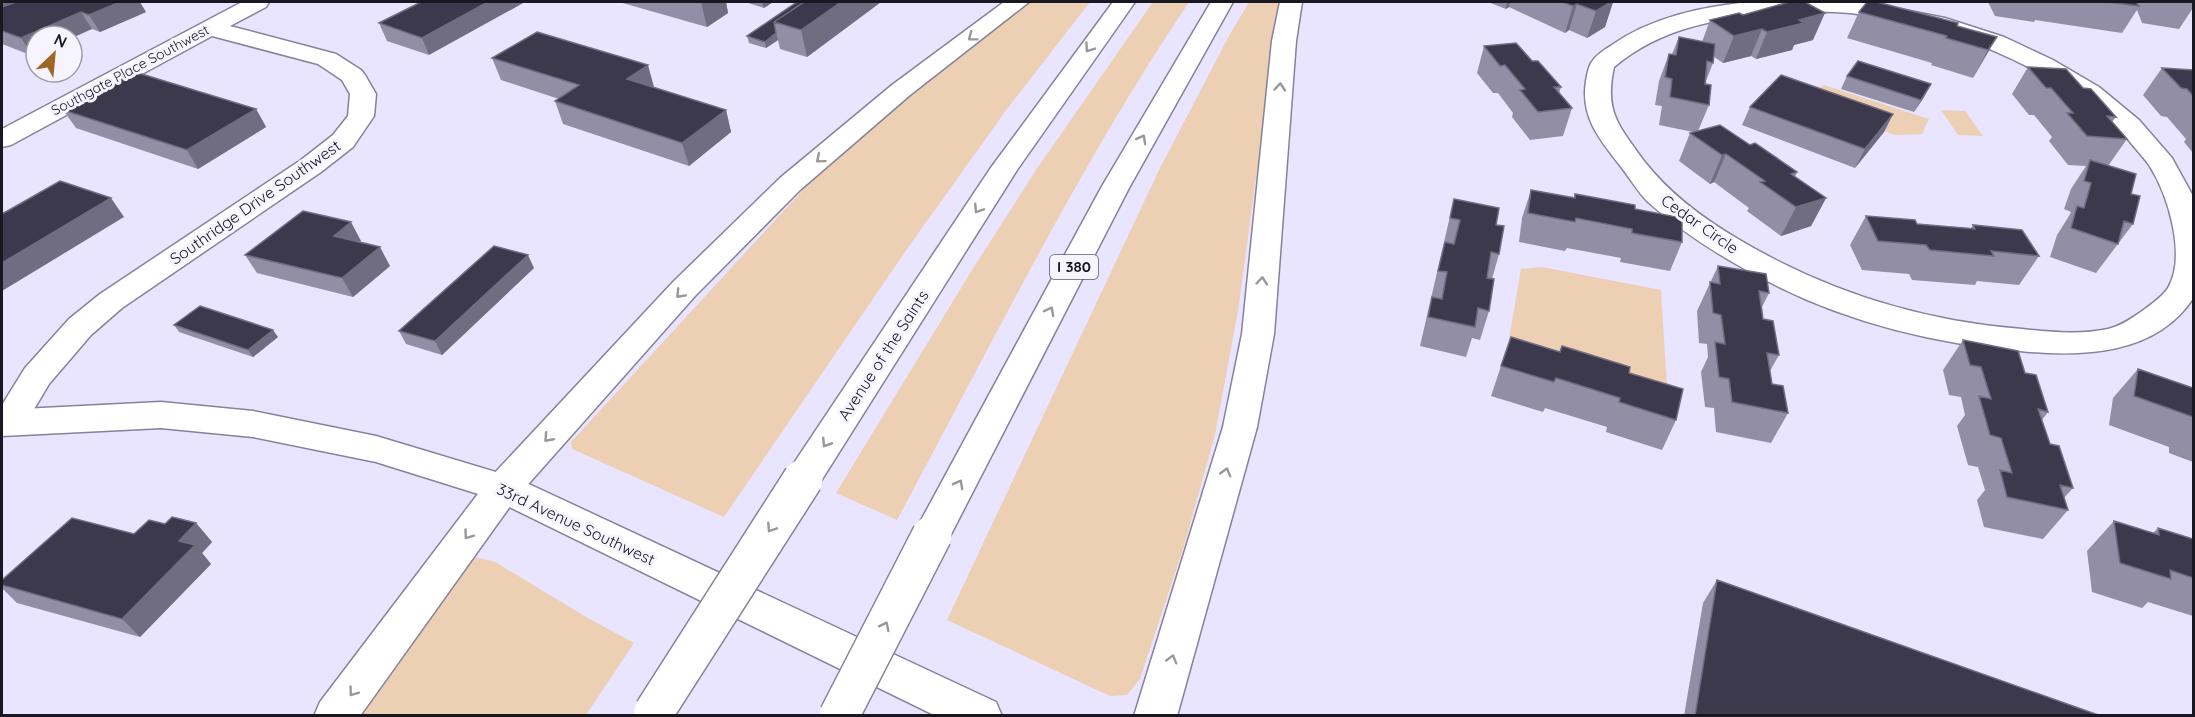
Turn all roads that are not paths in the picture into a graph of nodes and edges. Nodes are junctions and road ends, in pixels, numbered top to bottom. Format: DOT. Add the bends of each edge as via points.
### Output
graph roads {
  1 [pos="258,2"];
  2 [pos="1018,2"];
  3 [pos="1124,2"];
  4 [pos="1222,2"];
  5 [pos="1291,2"];
  6 [pos="208,28"];
  7 [pos="2,139"];
  8 [pos="2184,187"];
  9 [pos="2191,219"];
  10 [pos="5,423"];
  11 [pos="503,488"];
  12 [pos="653,714"];
  13 [pos="335,716"];
  14 [pos="839,716"];
  15 [pos="981,716"];
  16 [pos="1155,716"];
  1 -- 6 [label="main road, Southgate Place Southwest"];
  2 -- 11 [label="main road, one-way" via="901,90 790,184 684,289"];
  3 -- 12 [label="main road, Avenue of the Saints, one-way, bridge" via="1004,169"];
  14 -- 4 [label="main road, I 380, one-way, bridge" via="1115,188"];
  16 -- 5 [label="main road, one-way" via="1240,427 1258,334 1284,41"];
  6 -- 7 [label="main road, Southgate Place Southwest"];
  6 -- 10 [label="main road, Southridge Drive Southwest" via="327,59 352,75 363,94 361,116 343,141 315,163 111,301 80,327 37,376"];
  8 -- 9 [label="main road, Cedar Circle"];
  8 -- 9 [label="main road, Cedar Circle" via="2125,119 2101,99 2034,59 1947,27 1849,6 1789,4 1737,9 1665,26 1630,41 1602,64 1595,98 1607,133 1655,193 1717,239 1781,275 1846,303 1933,328 2010,340 2078,344 2120,337 2152,321 2183,291"];
  10 -- 11 [label="main road, 33rd Avenue Southwest" via="161,415 253,424 376,449"];
  11 -- 13 [label="main road, one-way"];
  11 -- 15 [label="main road, 33rd Avenue Southwest"];
}
